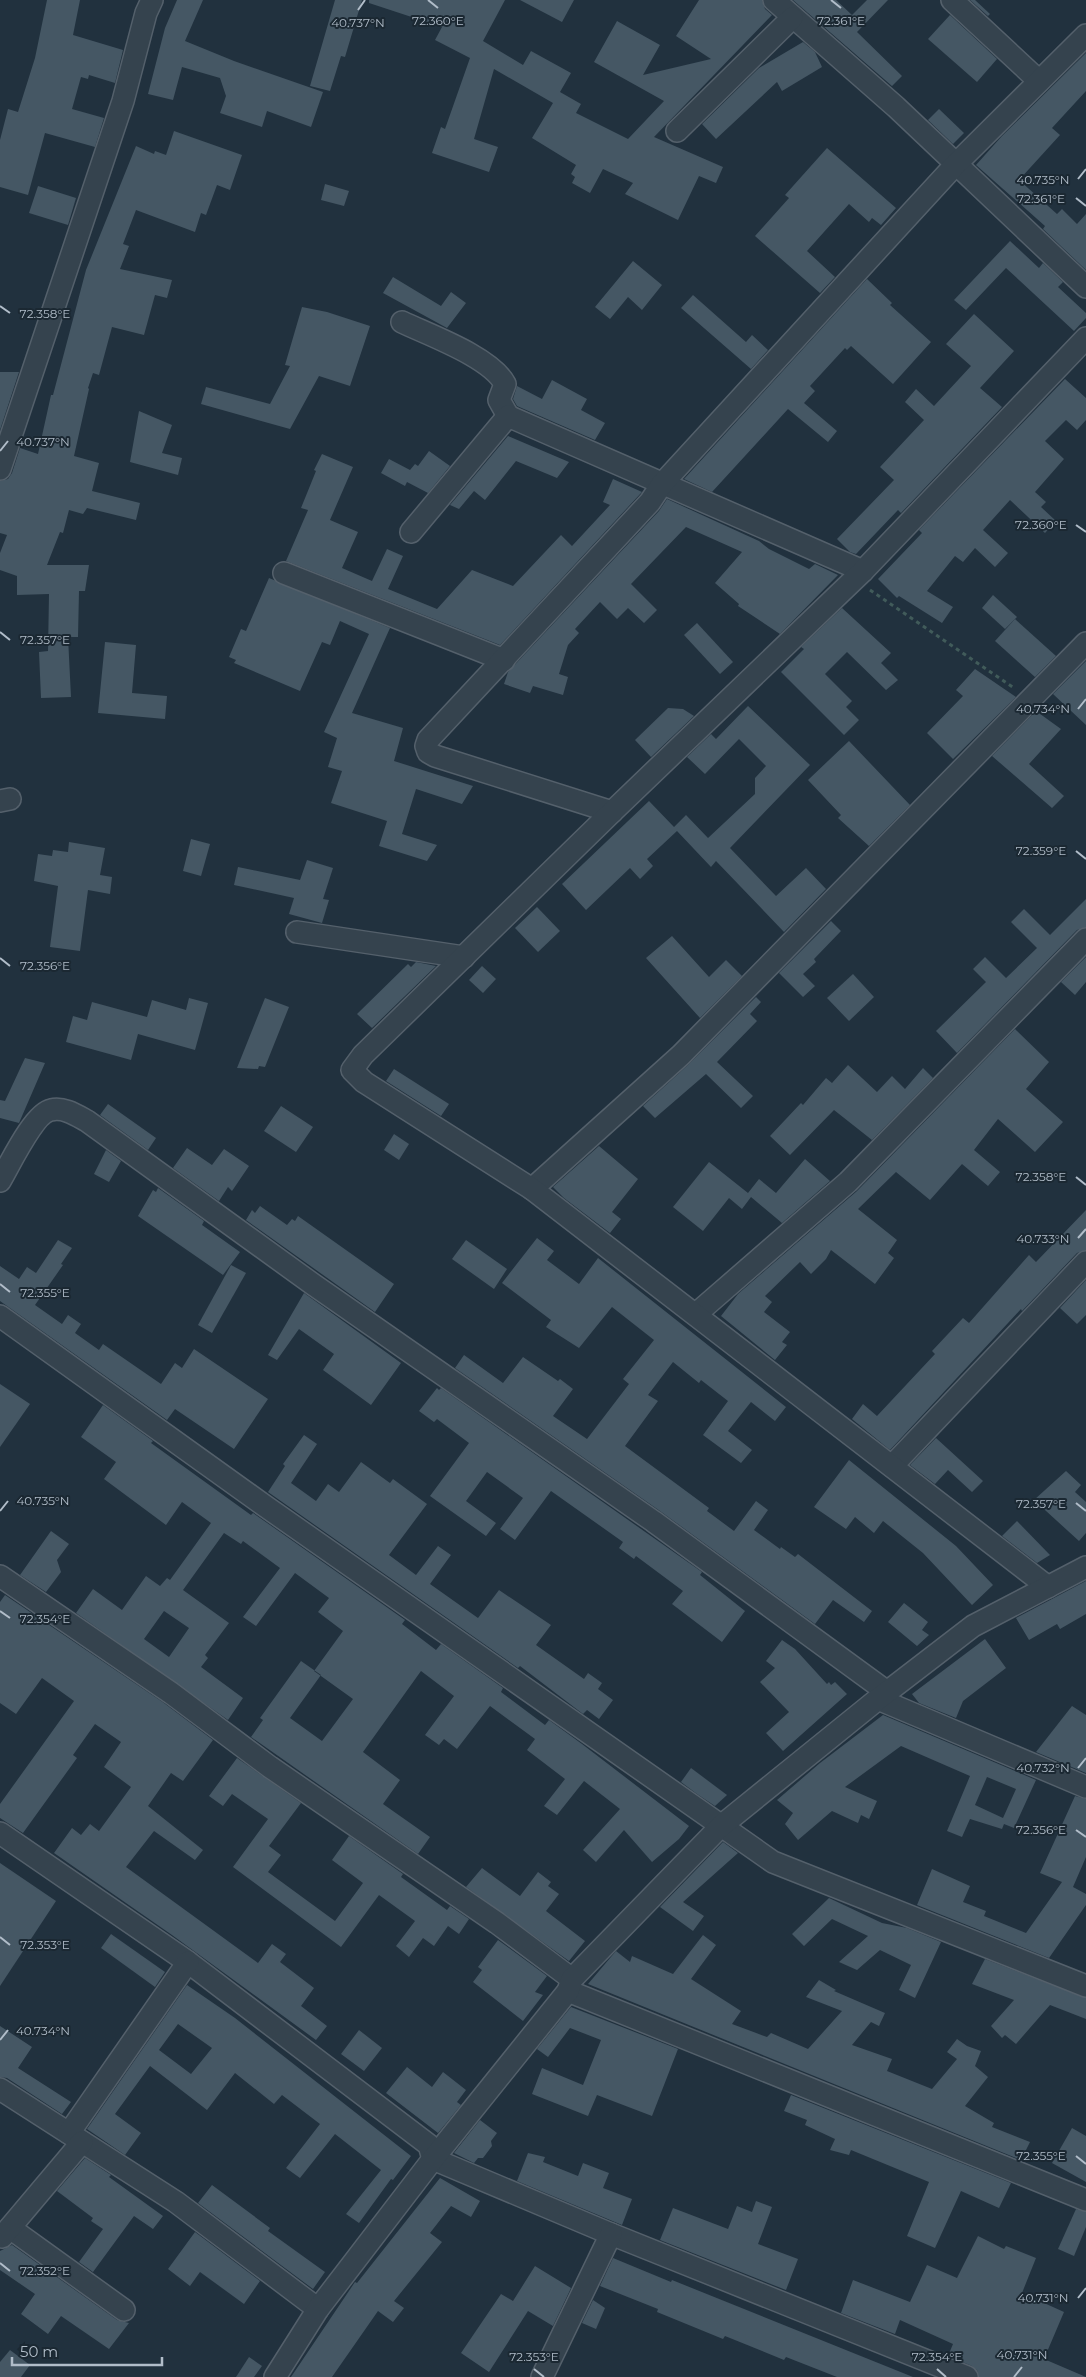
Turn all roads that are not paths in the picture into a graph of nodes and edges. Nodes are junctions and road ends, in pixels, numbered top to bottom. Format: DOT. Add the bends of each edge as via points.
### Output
graph roads {
  1 [pos="152,0"];
  2 [pos="774,0"];
  3 [pos="952,0"];
  4 [pos="792,18"];
  5 [pos="1086,35"];
  6 [pos="1039,81"];
  7 [pos="677,132"];
  8 [pos="956,164"];
  9 [pos="1086,288"];
  10 [pos="402,322"];
  11 [pos="1086,338"];
  12 [pos="508,416"];
  13 [pos="0,469"];
  14 [pos="662,484"];
  15 [pos="411,532"];
  16 [pos="284,573"];
  17 [pos="859,576"];
  18 [pos="1086,643"];
  19 [pos="504,660"];
  20 [pos="612,812"];
  21 [pos="297,932"];
  22 [pos="1086,939"];
  23 [pos="464,957"];
  24 [pos="0,1181"];
  25 [pos="532,1189"];
  26 [pos="1086,1262"];
  27 [pos="696,1314"];
  28 [pos="0,1316"];
  29 [pos="892,1466"];
  30 [pos="1086,1567"];
  31 [pos="0,1576"];
  32 [pos="1048,1587"];
  33 [pos="883,1696"];
  34 [pos="1086,1788"];
  35 [pos="721,1826"];
  36 [pos="0,1833"];
  37 [pos="188,1962"];
  38 [pos="570,1985"];
  39 [pos="1086,1986"];
  40 [pos="0,2089"];
  41 [pos="76,2138"];
  42 [pos="433,2159"];
  43 [pos="1086,2200"];
  44 [pos="5,2234"];
  45 [pos="611,2234"];
  46 [pos="318,2309"];
  47 [pos="124,2310"];
  48 [pos="275,2377"];
  49 [pos="542,2377"];
  50 [pos="967,2377"];
  1 -- 13 [label="street" via="123,101"];
  2 -- 4 [label="street"];
  3 -- 6 [label="street"];
  4 -- 7 [label="street"];
  4 -- 8 [label="street" via="896,107"];
  5 -- 6 [label="street"];
  6 -- 8 [label="street"];
  8 -- 9 [label="street"];
  8 -- 14 [label="street"];
  10 -- 12 [label="street" via="467,352 502,377 506,384 499,400"];
  11 -- 17 [label="street"];
  12 -- 14 [label="street"];
  12 -- 15 [label="street"];
  14 -- 17 [label="street"];
  14 -- 19 [label="street" via="650,502"];
  16 -- 19 [label="street"];
  17 -- 20 [label="street"];
  18 -- 25 [label="street" via="681,1055"];
  19 -- 20 [label="street" via="428,740 428,752"];
  20 -- 23 [label="street"];
  21 -- 23 [label="street"];
  22 -- 27 [label="street" via="848,1182"];
  23 -- 25 [label="street" via="352,1070 364,1082"];
  24 -- 33 [label="street" via="44,1112 66,1110 87,1121 314,1285 652,1521"];
  25 -- 27 [label="street"];
  26 -- 29 [label="street"];
  27 -- 29 [label="street"];
  28 -- 35 [label="street"];
  29 -- 32 [label="street"];
  30 -- 32 [label="street"];
  31 -- 38 [label="street" via="498,1923"];
  32 -- 33 [label="street" via="973,1626"];
  33 -- 34 [label="street"];
  33 -- 35 [label="street"];
  35 -- 38 [label="street"];
  35 -- 39 [label="street" via="773,1862"];
  36 -- 37 [label="street"];
  37 -- 41 [label="street"];
  37 -- 42 [label="street" via="429,2145"];
  38 -- 42 [label="street"];
  38 -- 43 [label="street"];
  40 -- 41 [label="street"];
  41 -- 44 [label="street"];
  41 -- 46 [label="street" via="176,2202"];
  42 -- 45 [label="street"];
  42 -- 46 [label="street"];
  44 -- 47 [label="street"];
  45 -- 49 [label="street"];
  45 -- 50 [label="street"];
  46 -- 48 [label="street"];
}
